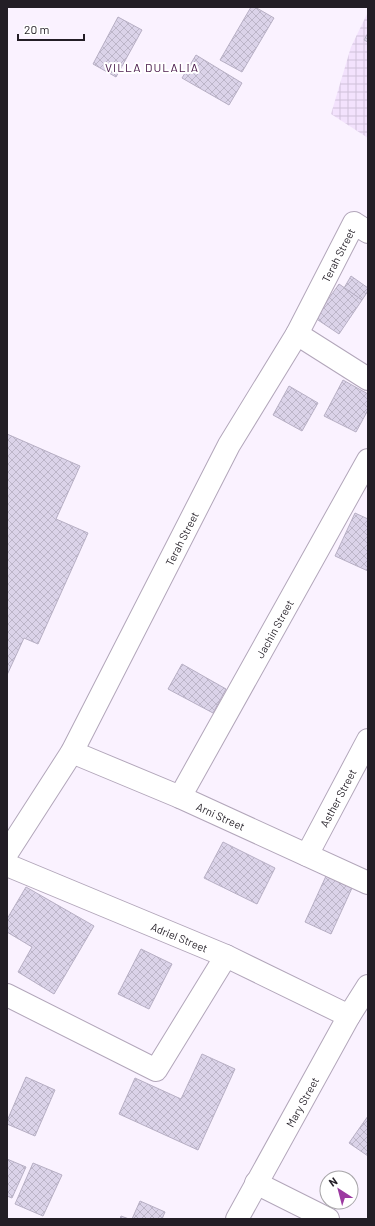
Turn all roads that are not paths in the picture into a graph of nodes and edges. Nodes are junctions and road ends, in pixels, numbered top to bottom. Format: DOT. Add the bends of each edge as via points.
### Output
graph roads {
  1 [pos="361,227"];
  2 [pos="297,334"];
  3 [pos="368,378"];
  4 [pos="368,460"];
  5 [pos="368,740"];
  6 [pos="72,752"];
  7 [pos="180,797"];
  8 [pos="7,853"];
  9 [pos="307,855"];
  10 [pos="7,865"];
  11 [pos="368,883"];
  12 [pos="226,956"];
  13 [pos="368,986"];
  14 [pos="7,995"];
  15 [pos="349,1016"];
  16 [pos="256,1183"];
  17 [pos="237,1219"];
  18 [pos="328,1219"];
  1 -- 2 [label="street, Terah Street"];
  2 -- 3 [label="street"];
  2 -- 6 [label="street, Terah Street" via="229,445"];
  4 -- 7 [label="street, Jachin Street"];
  5 -- 9 [label="street, Asther Street"];
  6 -- 7 [label="street, Arni Street"];
  6 -- 8 [label="street, Terah Street"];
  7 -- 9 [label="street, Arni Street"];
  9 -- 11 [label="street, Arni Street"];
  10 -- 12 [label="street, Adriel Street"];
  12 -- 14 [label="street" via="156,1070"];
  12 -- 15 [label="street, Adriel Street"];
  13 -- 15 [label="street, Mary Street"];
  15 -- 16 [label="street, Mary Street"];
  16 -- 17 [label="street, Mary Street"];
  16 -- 18 [label="street"];
}
